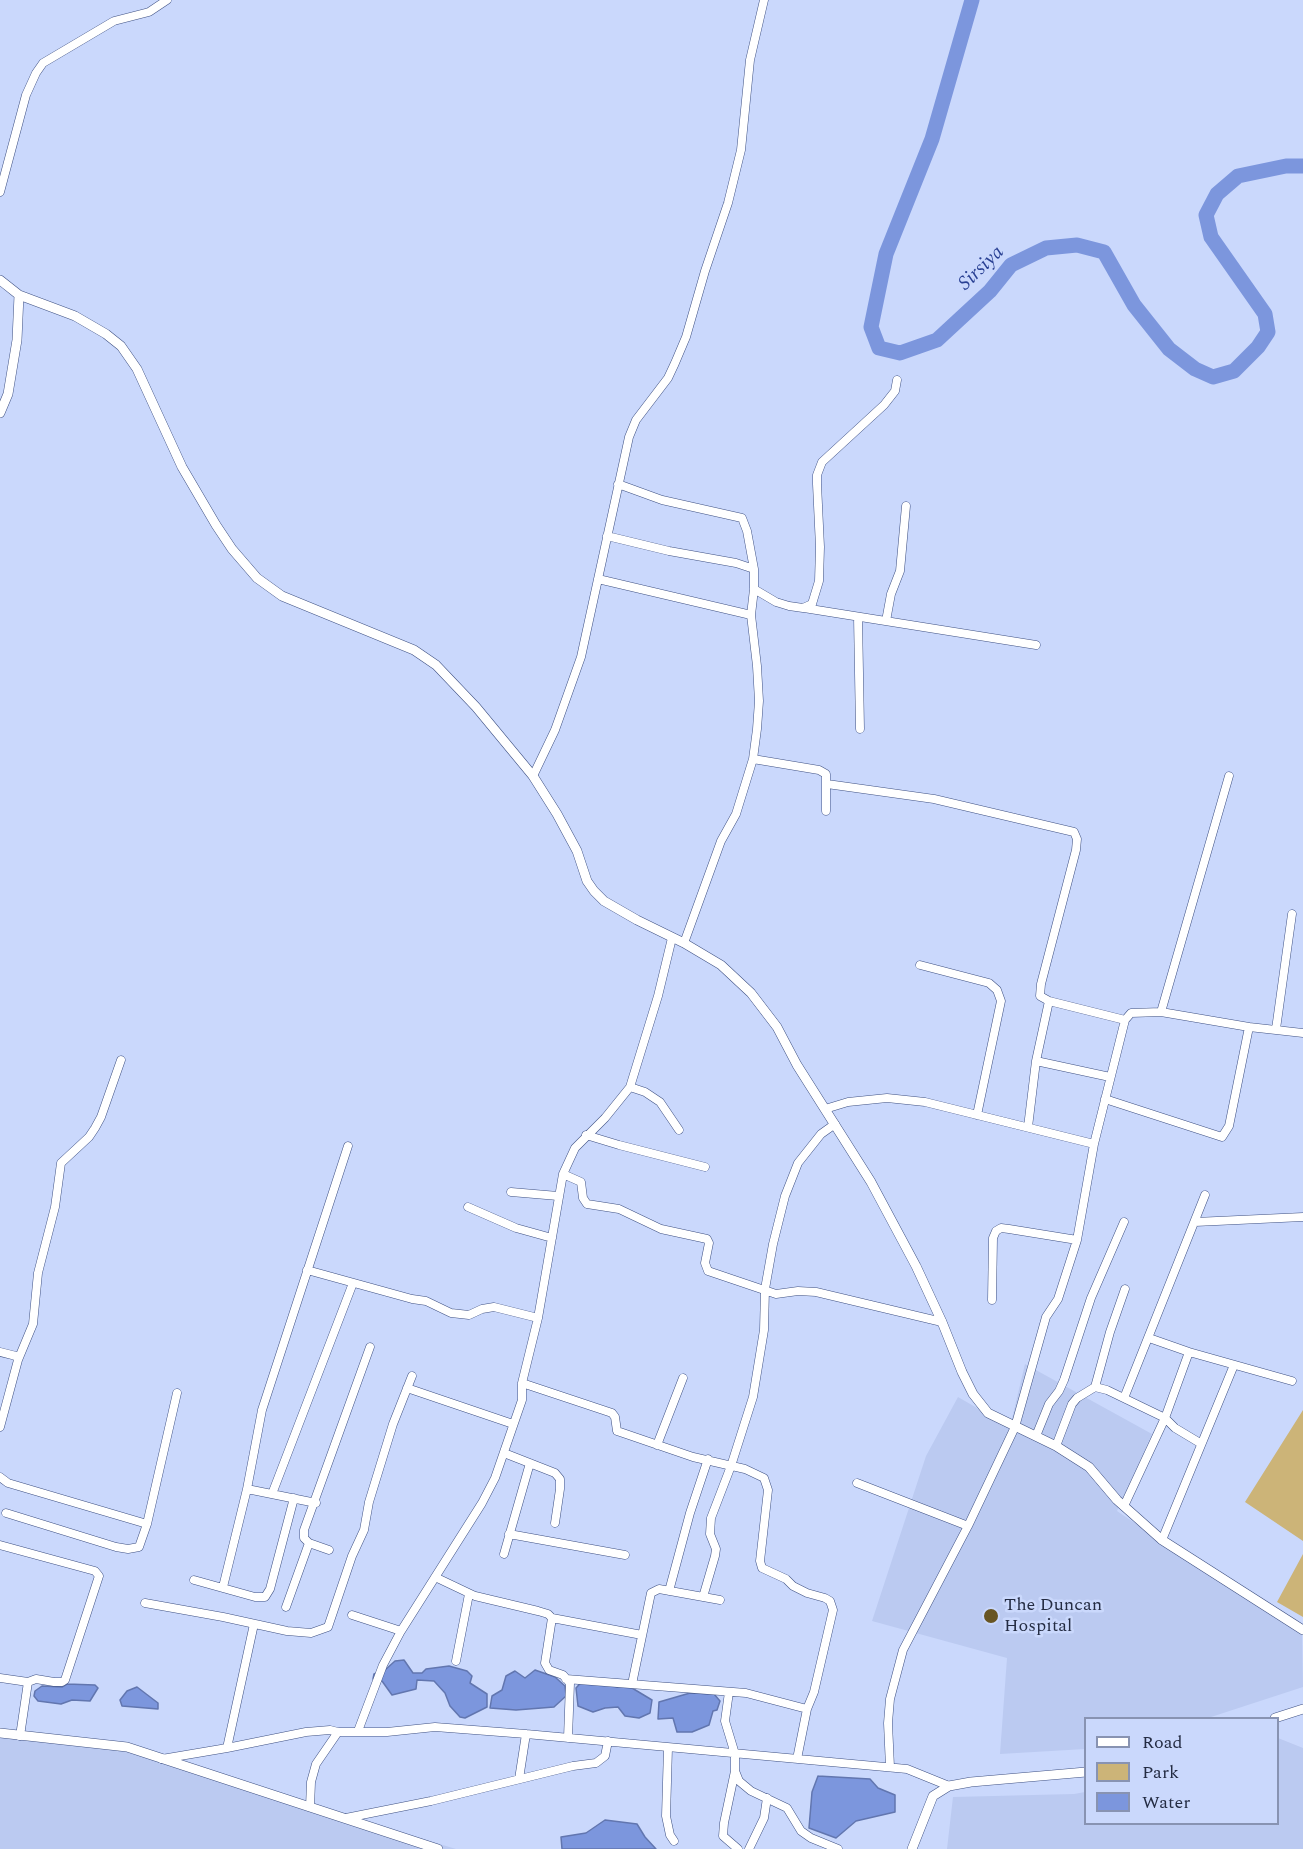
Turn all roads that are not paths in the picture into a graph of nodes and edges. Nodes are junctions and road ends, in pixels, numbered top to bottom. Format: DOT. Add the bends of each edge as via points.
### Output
graph roads {
  1 [pos="167,0"];
  2 [pos="764,0"];
  3 [pos="0,192"];
  4 [pos="0,280"];
  5 [pos="19,295"];
  6 [pos="897,380"];
  7 [pos="0,413"];
  8 [pos="618,484"];
  9 [pos="906,506"];
  10 [pos="607,537"];
  11 [pos="754,569"];
  12 [pos="598,579"];
  13 [pos="754,589"];
  14 [pos="803,608"];
  15 [pos="751,615"];
  16 [pos="858,617"];
  17 [pos="886,621"];
  18 [pos="1036,645"];
  19 [pos="860,729"];
  20 [pos="753,759"];
  21 [pos="533,776"];
  22 [pos="1229,776"];
  23 [pos="827,784"];
  24 [pos="826,811"];
  25 [pos="1292,914"];
  26 [pos="672,938"];
  27 [pos="684,943"];
  28 [pos="920,965"];
  29 [pos="1049,1001"];
  30 [pos="1161,1012"];
  31 [pos="1125,1020"];
  32 [pos="1249,1027"];
  33 [pos="1276,1029"];
  34 [pos="1303,1033"];
  35 [pos="121,1060"];
  36 [pos="1036,1061"];
  37 [pos="1110,1077"];
  38 [pos="630,1087"];
  39 [pos="1105,1099"];
  40 [pos="825,1109"];
  41 [pos="977,1115"];
  42 [pos="835,1124"];
  43 [pos="1028,1127"];
  44 [pos="679,1130"];
  45 [pos="586,1135"];
  46 [pos="1094,1144"];
  47 [pos="348,1146"];
  48 [pos="705,1167"];
  49 [pos="563,1174"];
  50 [pos="511,1192"];
  51 [pos="1205,1195"];
  52 [pos="558,1196"];
  53 [pos="468,1207"];
  54 [pos="1303,1217"];
  55 [pos="1124,1222"];
  56 [pos="1195,1222"];
  57 [pos="552,1238"];
  58 [pos="1077,1240"];
  59 [pos="307,1270"];
  60 [pos="353,1283"];
  61 [pos="765,1289"];
  62 [pos="1125,1289"];
  63 [pos="992,1300"];
  64 [pos="538,1318"];
  65 [pos="942,1322"];
  66 [pos="1149,1338"];
  67 [pos="370,1347"];
  68 [pos="0,1352"];
  69 [pos="1189,1352"];
  70 [pos="18,1360"];
  71 [pos="1234,1365"];
  72 [pos="412,1376"];
  73 [pos="683,1378"];
  74 [pos="1292,1382"];
  75 [pos="522,1383"];
  76 [pos="1095,1387"];
  77 [pos="407,1388"];
  78 [pos="0,1390"];
  79 [pos="10,1392"];
  80 [pos="177,1393"];
  81 [pos="1124,1398"];
  82 [pos="1165,1418"];
  83 [pos="513,1424"];
  84 [pos="1015,1426"];
  85 [pos="0,1427"];
  86 [pos="1036,1436"];
  87 [pos="1200,1443"];
  88 [pos="657,1445"];
  89 [pos="1056,1446"];
  90 [pos="504,1453"];
  91 [pos="708,1459"];
  92 [pos="531,1462"];
  93 [pos="731,1466"];
  94 [pos="0,1477"];
  95 [pos="857,1483"];
  96 [pos="247,1489"];
  97 [pos="272,1494"];
  98 [pos="294,1498"];
  99 [pos="316,1503"];
  100 [pos="1124,1506"];
  101 [pos="6,1513"];
  102 [pos="555,1523"];
  103 [pos="147,1524"];
  104 [pos="968,1526"];
  105 [pos="509,1534"];
  106 [pos="1162,1540"];
  107 [pos="309,1543"];
  108 [pos="0,1545"];
  109 [pos="329,1550"];
  110 [pos="504,1554"];
  111 [pos="625,1555"];
  112 [pos="435,1577"];
  113 [pos="194,1580"];
  114 [pos="223,1587"];
  115 [pos="669,1591"];
  116 [pos="469,1594"];
  117 [pos="703,1597"];
  118 [pos="720,1600"];
  119 [pos="145,1603"];
  120 [pos="286,1607"];
  121 [pos="352,1615"];
  122 [pos="552,1618"];
  123 [pos="254,1624"];
  124 [pos="1303,1630"];
  125 [pos="402,1631"];
  126 [pos="642,1635"];
  127 [pos="456,1661"];
  128 [pos="0,1678"];
  129 [pos="566,1679"];
  130 [pos="28,1682"];
  131 [pos="632,1684"];
  132 [pos="729,1692"];
  133 [pos="807,1708"];
  134 [pos="1303,1709"];
  135 [pos="1279,1718"];
  136 [pos="358,1731"];
  137 [pos="338,1732"];
  138 [pos="0,1733"];
  139 [pos="526,1734"];
  140 [pos="20,1736"];
  141 [pos="568,1738"];
  142 [pos="608,1741"];
  143 [pos="227,1748"];
  144 [pos="668,1748"];
  145 [pos="735,1754"];
  146 [pos="161,1759"];
  147 [pos="797,1759"];
  148 [pos="890,1767"];
  149 [pos="735,1771"];
  150 [pos="1084,1772"];
  151 [pos="519,1779"];
  152 [pos="949,1786"];
  153 [pos="767,1798"];
  154 [pos="309,1807"];
  155 [pos="345,1818"];
  156 [pos="674,1841"];
  157 [pos="438,1849"];
  158 [pos="738,1849"];
  159 [pos="748,1849"];
  160 [pos="838,1849"];
  161 [pos="912,1849"];
  1 -- 3 [label="street" via="149,12 114,21 44,63 26,95"];
  2 -- 8 [label="street" via="750,60 741,150 728,203 686,337 668,378 636,420"];
  4 -- 5 [label="street"];
  5 -- 7 [label="street" via="17,340 8,394"];
  5 -- 21 [label="street" via="75,316 121,346 193,486 232,549 257,578 282,596 414,650 436,665"];
  6 -- 14 [label="street" via="895,391 884,405 822,462 817,475 819,581 812,604"];
  8 -- 10 [label="street"];
  8 -- 11 [label="street" via="662,500 742,518"];
  9 -- 17 [label="street" via="900,571"];
  10 -- 11 [label="street"];
  10 -- 12 [label="street"];
  11 -- 13 [label="street"];
  12 -- 15 [label="street"];
  12 -- 21 [label="street" via="582,657"];
  13 -- 14 [label="street" via="776,602"];
  13 -- 15 [label="street"];
  14 -- 16 [label="street"];
  15 -- 20 [label="street" via="759,701"];
  16 -- 17 [label="street"];
  16 -- 19 [label="street"];
  17 -- 18 [label="street"];
  20 -- 23 [label="street" via="819,770 826,774"];
  20 -- 27 [label="street" via="736,814 721,841"];
  21 -- 26 [label="street" via="577,851 594,891 604,901"];
  22 -- 30 [label="street"];
  23 -- 24 [label="street"];
  23 -- 29 [label="street" via="934,799 1074,832 1076,850 1041,984 1040,996"];
  25 -- 33 [label="street"];
  26 -- 27 [label="street"];
  26 -- 38 [label="street"];
  27 -- 40 [label="street" via="721,965 751,993 777,1027"];
  28 -- 41 [label="street" via="989,983 998,990 1001,1000"];
  29 -- 31 [label="street"];
  29 -- 36 [label="street"];
  30 -- 31 [label="street" via="1131,1013"];
  30 -- 32 [label="street"];
  31 -- 37 [label="street"];
  32 -- 33 [label="street"];
  32 -- 39 [label="street" via="1229,1126 1222,1137"];
  33 -- 34 [label="street"];
  35 -- 70 [label="street" via="101,1117 88,1137 61,1163 55,1207 38,1274 33,1324"];
  36 -- 37 [label="street"];
  36 -- 43 [label="street"];
  37 -- 39 [label="street"];
  38 -- 44 [label="street" via="660,1102"];
  38 -- 45 [label="street"];
  39 -- 46 [label="street"];
  40 -- 41 [label="street" via="887,1098 925,1102"];
  40 -- 42 [label="street"];
  41 -- 43 [label="street"];
  42 -- 61 [label="street" via="821,1134 791,1178"];
  42 -- 65 [label="street" via="871,1182"];
  43 -- 46 [label="street"];
  45 -- 48 [label="street"];
  45 -- 49 [label="street"];
  46 -- 58 [label="street"];
  47 -- 59 [label="street"];
  49 -- 52 [label="street"];
  49 -- 61 [label="street" via="581,1182 582,1198 587,1204 619,1209 661,1229 706,1239 708,1271"];
  50 -- 52 [label="street"];
  51 -- 56 [label="street"];
  52 -- 57 [label="street"];
  53 -- 57 [label="street" via="516,1228"];
  54 -- 56 [label="street"];
  55 -- 86 [label="street" via="1090,1298 1064,1380"];
  56 -- 66 [label="street"];
  57 -- 64 [label="street"];
  58 -- 63 [label="street" via="1001,1228 996,1231"];
  58 -- 84 [label="street" via="1058,1299 1046,1317"];
  59 -- 60 [label="street"];
  59 -- 96 [label="street" via="262,1410"];
  60 -- 64 [label="street" via="426,1300 451,1313 469,1315 494,1307"];
  60 -- 97 [label="street"];
  61 -- 65 [label="street" via="776,1294 816,1292"];
  61 -- 93 [label="street" via="764,1330 753,1397"];
  62 -- 76 [label="street"];
  64 -- 75 [label="street"];
  65 -- 84 [label="street" via="974,1395 988,1413"];
  66 -- 69 [label="street"];
  66 -- 81 [label="street"];
  67 -- 99 [label="street"];
  68 -- 70 [label="street"];
  69 -- 71 [label="street"];
  69 -- 82 [label="street"];
  70 -- 79 [label="street"];
  71 -- 74 [label="street"];
  71 -- 87 [label="street"];
  72 -- 77 [label="street"];
  73 -- 88 [label="street"];
  75 -- 83 [label="street" via="522,1401"];
  75 -- 88 [label="street" via="612,1413 617,1431"];
  76 -- 81 [label="street"];
  76 -- 89 [label="street" via="1072,1404"];
  77 -- 83 [label="street"];
  77 -- 123 [label="street" via="369,1502 364,1530 328,1627 311,1634"];
  78 -- 79 [label="street"];
  79 -- 85 [label="street"];
  80 -- 103 [label="street"];
  81 -- 82 [label="street"];
  82 -- 87 [label="street"];
  82 -- 100 [label="street"];
  83 -- 90 [label="street"];
  84 -- 86 [label="street"];
  84 -- 104 [label="street"];
  86 -- 89 [label="street"];
  87 -- 106 [label="street"];
  88 -- 91 [label="street"];
  89 -- 100 [label="street" via="1089,1467"];
  90 -- 92 [label="street"];
  90 -- 112 [label="street" via="482,1503"];
  91 -- 93 [label="street"];
  91 -- 115 [label="street"];
  92 -- 102 [label="street" via="560,1479"];
  92 -- 105 [label="street"];
  93 -- 117 [label="street" via="711,1518 710,1534 716,1549"];
  93 -- 133 [label="street" via="755,1472 767,1485 762,1568 832,1605 814,1692"];
  94 -- 103 [label="street" via="8,1483"];
  95 -- 104 [label="street"];
  96 -- 97 [label="street"];
  96 -- 114 [label="street"];
  97 -- 98 [label="street"];
  98 -- 99 [label="street"];
  98 -- 114 [label="street" via="265,1597"];
  99 -- 107 [label="street" via="304,1530 304,1539"];
  100 -- 106 [label="street"];
  101 -- 103 [label="street" via="128,1550 139,1547"];
  104 -- 148 [label="street" via="903,1650 890,1699"];
  105 -- 110 [label="street"];
  105 -- 111 [label="street"];
  106 -- 124 [label="street"];
  107 -- 109 [label="street"];
  107 -- 120 [label="street"];
  108 -- 130 [label="street" via="95,1571 99,1576 66,1680"];
  112 -- 116 [label="street"];
  112 -- 125 [label="street"];
  113 -- 114 [label="street"];
  115 -- 117 [label="street"];
  115 -- 126 [label="street" via="659,1589 651,1593"];
  116 -- 122 [label="street"];
  116 -- 127 [label="street"];
  117 -- 118 [label="street"];
  119 -- 123 [label="street"];
  121 -- 125 [label="street"];
  122 -- 126 [label="street"];
  122 -- 129 [label="street" via="545,1664"];
  123 -- 143 [label="street"];
  125 -- 136 [label="street" via="383,1665"];
  126 -- 131 [label="street"];
  128 -- 130 [label="street"];
  129 -- 131 [label="street"];
  129 -- 141 [label="street" via="570,1683"];
  130 -- 140 [label="street"];
  131 -- 132 [label="street"];
  132 -- 133 [label="street"];
  132 -- 145 [label="street" via="725,1720"];
  133 -- 147 [label="street"];
  134 -- 135 [label="street"];
  136 -- 137 [label="street"];
  136 -- 139 [label="street" via="435,1727"];
  137 -- 143 [label="street" via="306,1731"];
  137 -- 154 [label="street" via="316,1764"];
  138 -- 140 [label="street"];
  139 -- 141 [label="street"];
  139 -- 151 [label="street"];
  140 -- 146 [label="street" via="127,1747"];
  141 -- 142 [label="street"];
  142 -- 144 [label="street"];
  142 -- 151 [label="street" via="605,1756 596,1763"];
  143 -- 146 [label="street"];
  144 -- 145 [label="street"];
  144 -- 156 [label="street" via="666,1816"];
  145 -- 147 [label="street"];
  145 -- 149 [label="street"];
  146 -- 154 [label="street"];
  147 -- 148 [label="street"];
  148 -- 152 [label="street" via="907,1769"];
  149 -- 153 [label="street" via="745,1786"];
  149 -- 158 [label="street" via="723,1836"];
  150 -- 152 [label="street"];
  151 -- 155 [label="street"];
  152 -- 161 [label="street" via="933,1796"];
  153 -- 159 [label="street" via="764,1818"];
  153 -- 160 [label="street" via="787,1808 801,1831 811,1839"];
  154 -- 155 [label="street"];
  155 -- 157 [label="street"];
}
